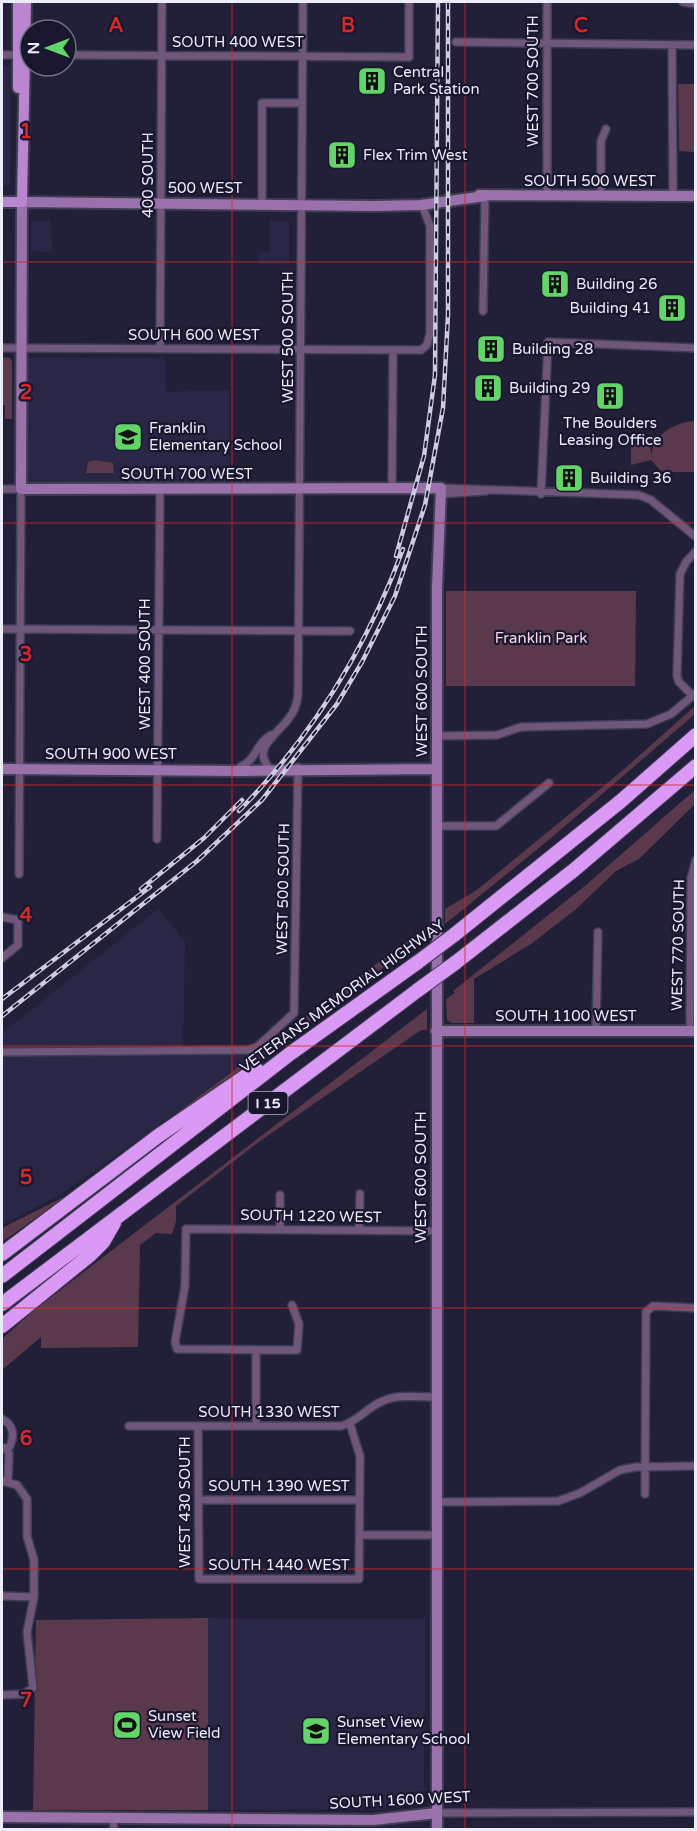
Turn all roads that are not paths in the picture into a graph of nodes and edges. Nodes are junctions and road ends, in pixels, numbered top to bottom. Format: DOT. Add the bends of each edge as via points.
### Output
graph roads {
  1 [pos="18,2"];
  2 [pos="26,2"];
  3 [pos="162,2"];
  4 [pos="303,2"];
  5 [pos="409,2"];
  6 [pos="547,2"];
  7 [pos="683,2"];
  8 [pos="696,4"];
  9 [pos="20,18"];
  10 [pos="25,18"];
  11 [pos="456,42"];
  12 [pos="547,42"];
  13 [pos="672,45"];
  14 [pos="696,45"];
  15 [pos="2,55"];
  16 [pos="18,55"];
  17 [pos="78,55"];
  18 [pos="161,55"];
  19 [pos="302,56"];
  20 [pos="20,78"];
  21 [pos="302,103"];
  22 [pos="606,129"];
  23 [pos="485,196"];
  24 [pos="546,196"];
  25 [pos="601,196"];
  26 [pos="673,196"];
  27 [pos="696,196"];
  28 [pos="2,202"];
  29 [pos="22,202"];
  30 [pos="161,203"];
  31 [pos="261,204"];
  32 [pos="408,204"];
  33 [pos="302,205"];
  34 [pos="422,205"];
  35 [pos="483,311"];
  36 [pos="2,348"];
  37 [pos="21,348"];
  38 [pos="696,348"];
  39 [pos="160,349"];
  40 [pos="302,350"];
  41 [pos="393,350"];
  42 [pos="392,488"];
  43 [pos="2,489"];
  44 [pos="21,489"];
  45 [pos="160,489"];
  46 [pos="300,490"];
  47 [pos="372,490"];
  48 [pos="438,491"];
  49 [pos="541,494"];
  50 [pos="696,537"];
  51 [pos="696,551"];
  52 [pos="2,629"];
  53 [pos="20,629"];
  54 [pos="159,629"];
  55 [pos="299,630"];
  56 [pos="350,631"];
  57 [pos="694,694"];
  58 [pos="274,734"];
  59 [pos="696,735"];
  60 [pos="436,736"];
  61 [pos="268,766"];
  62 [pos="696,766"];
  63 [pos="240,767"];
  64 [pos="298,768"];
  65 [pos="2,769"];
  66 [pos="20,769"];
  67 [pos="158,769"];
  68 [pos="221,769"];
  69 [pos="436,769"];
  70 [pos="549,783"];
  71 [pos="436,826"];
  72 [pos="157,839"];
  73 [pos="696,860"];
  74 [pos="19,874"];
  75 [pos="2,918"];
  76 [pos="598,932"];
  77 [pos="2,958"];
  78 [pos="693,1030"];
  79 [pos="436,1031"];
  80 [pos="596,1031"];
  81 [pos="2,1052"];
  82 [pos="291,1053"];
  83 [pos="360,1194"];
  84 [pos="280,1195"];
  85 [pos="119,1216"];
  86 [pos="38,1226"];
  87 [pos="280,1229"];
  88 [pos="359,1230"];
  89 [pos="436,1231"];
  90 [pos="2,1247"];
  91 [pos="2,1254"];
  92 [pos="2,1276"];
  93 [pos="2,1304"];
  94 [pos="292,1305"];
  95 [pos="696,1308"];
  96 [pos="2,1326"];
  97 [pos="256,1350"];
  98 [pos="437,1397"];
  99 [pos="2,1419"];
  100 [pos="350,1424"];
  101 [pos="129,1426"];
  102 [pos="198,1426"];
  103 [pos="256,1426"];
  104 [pos="4,1449"];
  105 [pos="645,1466"];
  106 [pos="696,1466"];
  107 [pos="4,1481"];
  108 [pos="645,1494"];
  109 [pos="199,1500"];
  110 [pos="359,1500"];
  111 [pos="437,1502"];
  112 [pos="360,1535"];
  113 [pos="437,1535"];
  114 [pos="199,1579"];
  115 [pos="2,1596"];
  116 [pos="34,1597"];
  117 [pos="2,1695"];
  118 [pos="696,1812"];
  119 [pos="437,1813"];
  120 [pos="2,1817"];
  121 [pos="113,1824"];
  122 [pos="437,1830"];
  1 -- 9 [label="main road"];
  2 -- 10 [label="main road"];
  3 -- 18 [label="street, 400 SOUTH"];
  4 -- 19 [label="street, WEST 500 SOUTH"];
  5 -- 19 [label="street, SOUTH 400 WEST" via="409,57"];
  6 -- 12 [label="street, WEST 700 SOUTH"];
  7 -- 8 [label="street"];
  11 -- 12 [label="street"];
  12 -- 13 [label="street"];
  12 -- 24 [label="street, WEST 700 SOUTH"];
  13 -- 14 [label="street"];
  13 -- 26 [label="street"];
  15 -- 16 [label="street"];
  17 -- 18 [label="street, SOUTH 400 WEST"];
  18 -- 19 [label="street, SOUTH 400 WEST"];
  18 -- 30 [label="street, 400 SOUTH"];
  19 -- 21 [label="street, WEST 500 SOUTH"];
  20 -- 29 [label="main road"];
  21 -- 31 [label="street" via="262,103"];
  21 -- 33 [label="street, WEST 500 SOUTH"];
  22 -- 25 [label="street" via="601,141"];
  23 -- 24 [label="street, SOUTH 500 WEST"];
  23 -- 32 [label="street, SOUTH 500 WEST" via="423,198"];
  23 -- 34 [label="street, SOUTH 500 WEST"];
  23 -- 35 [label="street"];
  24 -- 25 [label="street, SOUTH 500 WEST"];
  25 -- 26 [label="street, SOUTH 500 WEST"];
  26 -- 27 [label="street, SOUTH 500 WEST"];
  28 -- 29 [label="main road, 500 WEST"];
  29 -- 30 [label="street, 500 WEST"];
  29 -- 37 [label="street"];
  30 -- 31 [label="street, 500 WEST"];
  30 -- 39 [label="street, 400 SOUTH"];
  31 -- 33 [label="street, 500 WEST"];
  32 -- 33 [label="street, 500 WEST"];
  32 -- 34 [label="street, SOUTH 500 WEST"];
  33 -- 40 [label="street, WEST 500 SOUTH"];
  34 -- 41 [label="street, SOUTH 600 WEST" via="429,222 430,339 423,349"];
  36 -- 37 [label="street, SOUTH 600 WEST"];
  37 -- 39 [label="street, SOUTH 600 WEST"];
  37 -- 44 [label="street"];
  38 -- 49 [label="street" via="548,342"];
  39 -- 40 [label="street, SOUTH 600 WEST"];
  40 -- 41 [label="street, SOUTH 600 WEST"];
  40 -- 46 [label="street, WEST 500 SOUTH"];
  41 -- 42 [label="street"];
  42 -- 47 [label="street, SOUTH 700 WEST"];
  42 -- 48 [label="street, SOUTH 700 WEST"];
  43 -- 44 [label="street, SOUTH 700 WEST"];
  44 -- 45 [label="street, SOUTH 700 WEST"];
  44 -- 53 [label="street"];
  45 -- 46 [label="street, SOUTH 700 WEST"];
  45 -- 54 [label="street, WEST 400 SOUTH"];
  46 -- 47 [label="street, SOUTH 700 WEST"];
  46 -- 55 [label="street, WEST 500 SOUTH"];
  47 -- 48 [label="street, SOUTH 700 WEST" via="387,494"];
  48 -- 49 [label="street, SOUTH 700 WEST"];
  48 -- 60 [label="street, WEST 600 SOUTH"];
  49 -- 50 [label="street, SOUTH 700 WEST" via="645,496"];
  51 -- 57 [label="street" via="680,574 678,664 679,682"];
  52 -- 53 [label="street"];
  53 -- 54 [label="street"];
  53 -- 66 [label="street"];
  54 -- 55 [label="street"];
  54 -- 67 [label="street, WEST 400 SOUTH"];
  55 -- 56 [label="street"];
  55 -- 58 [label="street, WEST 500 SOUTH" via="297,704"];
  57 -- 60 [label="street" via="670,714 635,726 521,727 497,735"];
  58 -- 61 [label="street, WEST 500 SOUTH" via="263,752"];
  58 -- 63 [label="street"];
  59 -- 82 [label="highway, VETERANS MEMORIAL HIGHWAY / I 15, bridge" via="621,801 454,935"];
  60 -- 69 [label="street, WEST 600 SOUTH"];
  61 -- 63 [label="street, SOUTH 900 WEST"];
  61 -- 64 [label="street, SOUTH 900 WEST"];
  62 -- 85 [label="highway, I 15, bridge" via="574,870"];
  63 -- 68 [label="street, SOUTH 900 WEST"];
  64 -- 68 [label="street, SOUTH 900 WEST"];
  64 -- 69 [label="street, SOUTH 900 WEST"];
  64 -- 81 [label="street, WEST 500 SOUTH" via="294,1013 248,1050"];
  65 -- 66 [label="street, SOUTH 900 WEST"];
  66 -- 67 [label="street, SOUTH 900 WEST"];
  66 -- 74 [label="street"];
  67 -- 68 [label="street, SOUTH 900 WEST"];
  67 -- 72 [label="street, WEST 400 SOUTH"];
  69 -- 71 [label="street, WEST 600 SOUTH"];
  70 -- 71 [label="street" via="496,826"];
  71 -- 79 [label="street, WEST 600 SOUTH"];
  73 -- 78 [label="street, WEST 770 SOUTH" via="691,878"];
  75 -- 77 [label="street" via="18,920 18,945"];
  76 -- 80 [label="street"];
  78 -- 80 [label="street, SOUTH 1100 WEST"];
  79 -- 80 [label="street, SOUTH 1100 WEST"];
  79 -- 89 [label="street, WEST 600 SOUTH"];
  82 -- 86 [label="highway" via="266,1062"];
  82 -- 92 [label="highway, VETERANS MEMORIAL HIGHWAY / I 15"];
  83 -- 88 [label="street"];
  84 -- 87 [label="street"];
  85 -- 93 [label="highway, I 15"];
  85 -- 96 [label="highway" via="98,1248"];
  86 -- 90 [label="highway"];
  86 -- 91 [label="highway"];
  87 -- 88 [label="street, SOUTH 1220 WEST"];
  87 -- 97 [label="street, SOUTH 1220 WEST" via="186,1229 186,1275 177,1349"];
  88 -- 89 [label="street, SOUTH 1220 WEST"];
  89 -- 98 [label="street, WEST 600 SOUTH"];
  94 -- 97 [label="street" via="299,1324 297,1350"];
  95 -- 105 [label="street" via="653,1306 646,1312"];
  97 -- 103 [label="street"];
  98 -- 100 [label="street, SOUTH 1330 WEST" via="382,1401"];
  98 -- 111 [label="street, WEST 600 SOUTH"];
  99 -- 104 [label="street" via="13,1430 13,1440"];
  100 -- 103 [label="street, SOUTH 1330 WEST"];
  100 -- 110 [label="street" via="360,1456"];
  101 -- 102 [label="street, SOUTH 1330 WEST"];
  102 -- 103 [label="street, SOUTH 1330 WEST"];
  102 -- 109 [label="street, WEST 430 SOUTH"];
  104 -- 107 [label="street" via="9,1454"];
  105 -- 106 [label="street"];
  105 -- 108 [label="street"];
  105 -- 111 [label="street" via="621,1470 558,1502"];
  107 -- 116 [label="street" via="17,1485 27,1499"];
  109 -- 110 [label="street, SOUTH 1390 WEST"];
  109 -- 114 [label="street, WEST 430 SOUTH"];
  110 -- 112 [label="street"];
  111 -- 113 [label="street, WEST 600 SOUTH"];
  112 -- 113 [label="street"];
  112 -- 114 [label="street, SOUTH 1440 WEST" via="359,1579"];
  113 -- 119 [label="street, WEST 600 SOUTH"];
  115 -- 116 [label="street"];
  116 -- 117 [label="street" via="27,1632 31,1690"];
  118 -- 119 [label="street, SOUTH 1600 WEST"];
  119 -- 121 [label="street, SOUTH 1600 WEST" via="373,1820"];
  119 -- 122 [label="street, WEST 600 SOUTH"];
  120 -- 121 [label="street, SOUTH 1600 WEST" via="70,1816"];
}
